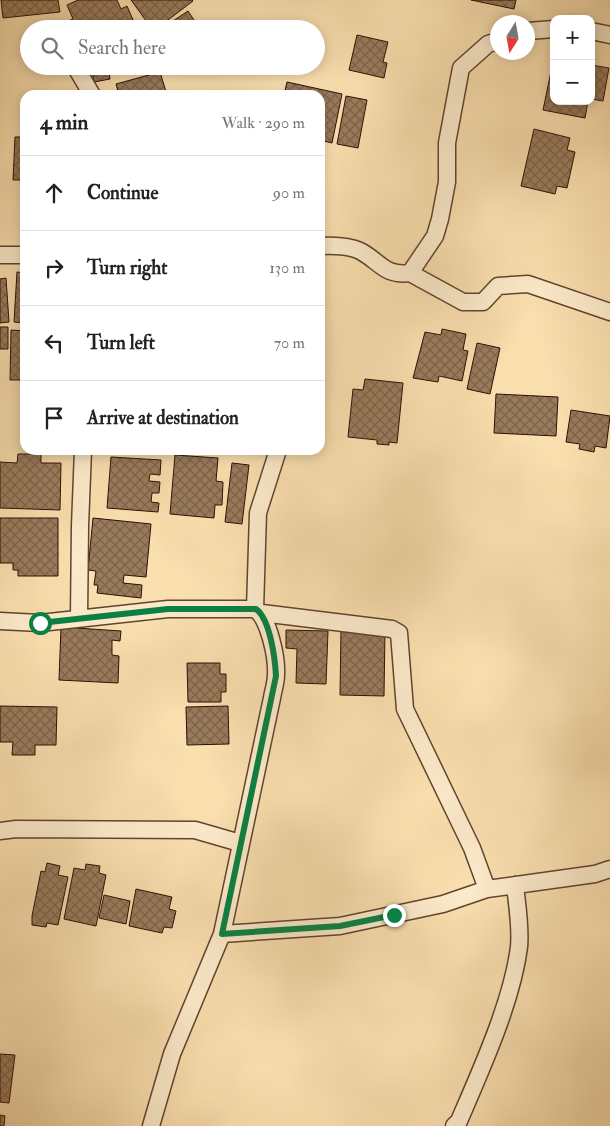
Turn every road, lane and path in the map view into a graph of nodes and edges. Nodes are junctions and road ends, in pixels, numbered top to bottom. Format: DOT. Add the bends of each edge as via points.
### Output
graph roads {
  1 [pos="550,29"];
  2 [pos="535,30"];
  3 [pos="595,32"];
  4 [pos="610,35"];
  5 [pos="490,44"];
  6 [pos="80,75"];
  7 [pos="89,90"];
  8 [pos="325,245"];
  9 [pos="0,255"];
  10 [pos="20,255"];
  11 [pos="410,273"];
  12 [pos="610,312"];
  13 [pos="83,455"];
  14 [pos="276,455"];
  15 [pos="259,611"];
  16 [pos="79,617"];
  17 [pos="0,621"];
  18 [pos="0,832"];
  19 [pos="240,843"];
  20 [pos="610,869"];
  21 [pos="516,885"];
  22 [pos="487,889"];
  23 [pos="222,934"];
  24 [pos="151,1126"];
  25 [pos="454,1126"];
  1 -- 2 [label="street"];
  3 -- 4 [label="street"];
  5 -- 11 [label="street" via="462,68 447,143 447,182 440,219 435,236"];
  6 -- 7 [label="street"];
  8 -- 11 [label="street" via="361,251 383,269 399,274"];
  9 -- 10 [label="street"];
  11 -- 12 [label="street" via="463,302 483,302 498,286 528,284"];
  13 -- 16 [label="street"];
  14 -- 15 [label="street" via="258,512"];
  15 -- 16 [label="street" via="168,609"];
  15 -- 19 [label="street" via="275,656 276,676"];
  15 -- 22 [label="street" via="392,629 399,633 405,709 472,848"];
  16 -- 17 [label="street" via="40,623"];
  18 -- 19 [label="street" via="26,828 195,830"];
  19 -- 23 [label="street"];
  20 -- 21 [label="street"];
  21 -- 22 [label="street"];
  21 -- 25 [label="street" via="519,944 515,968 490,1048"];
  22 -- 23 [label="street" via="443,904 340,926"];
  23 -- 24 [label="street" via="172,1054"];
}
